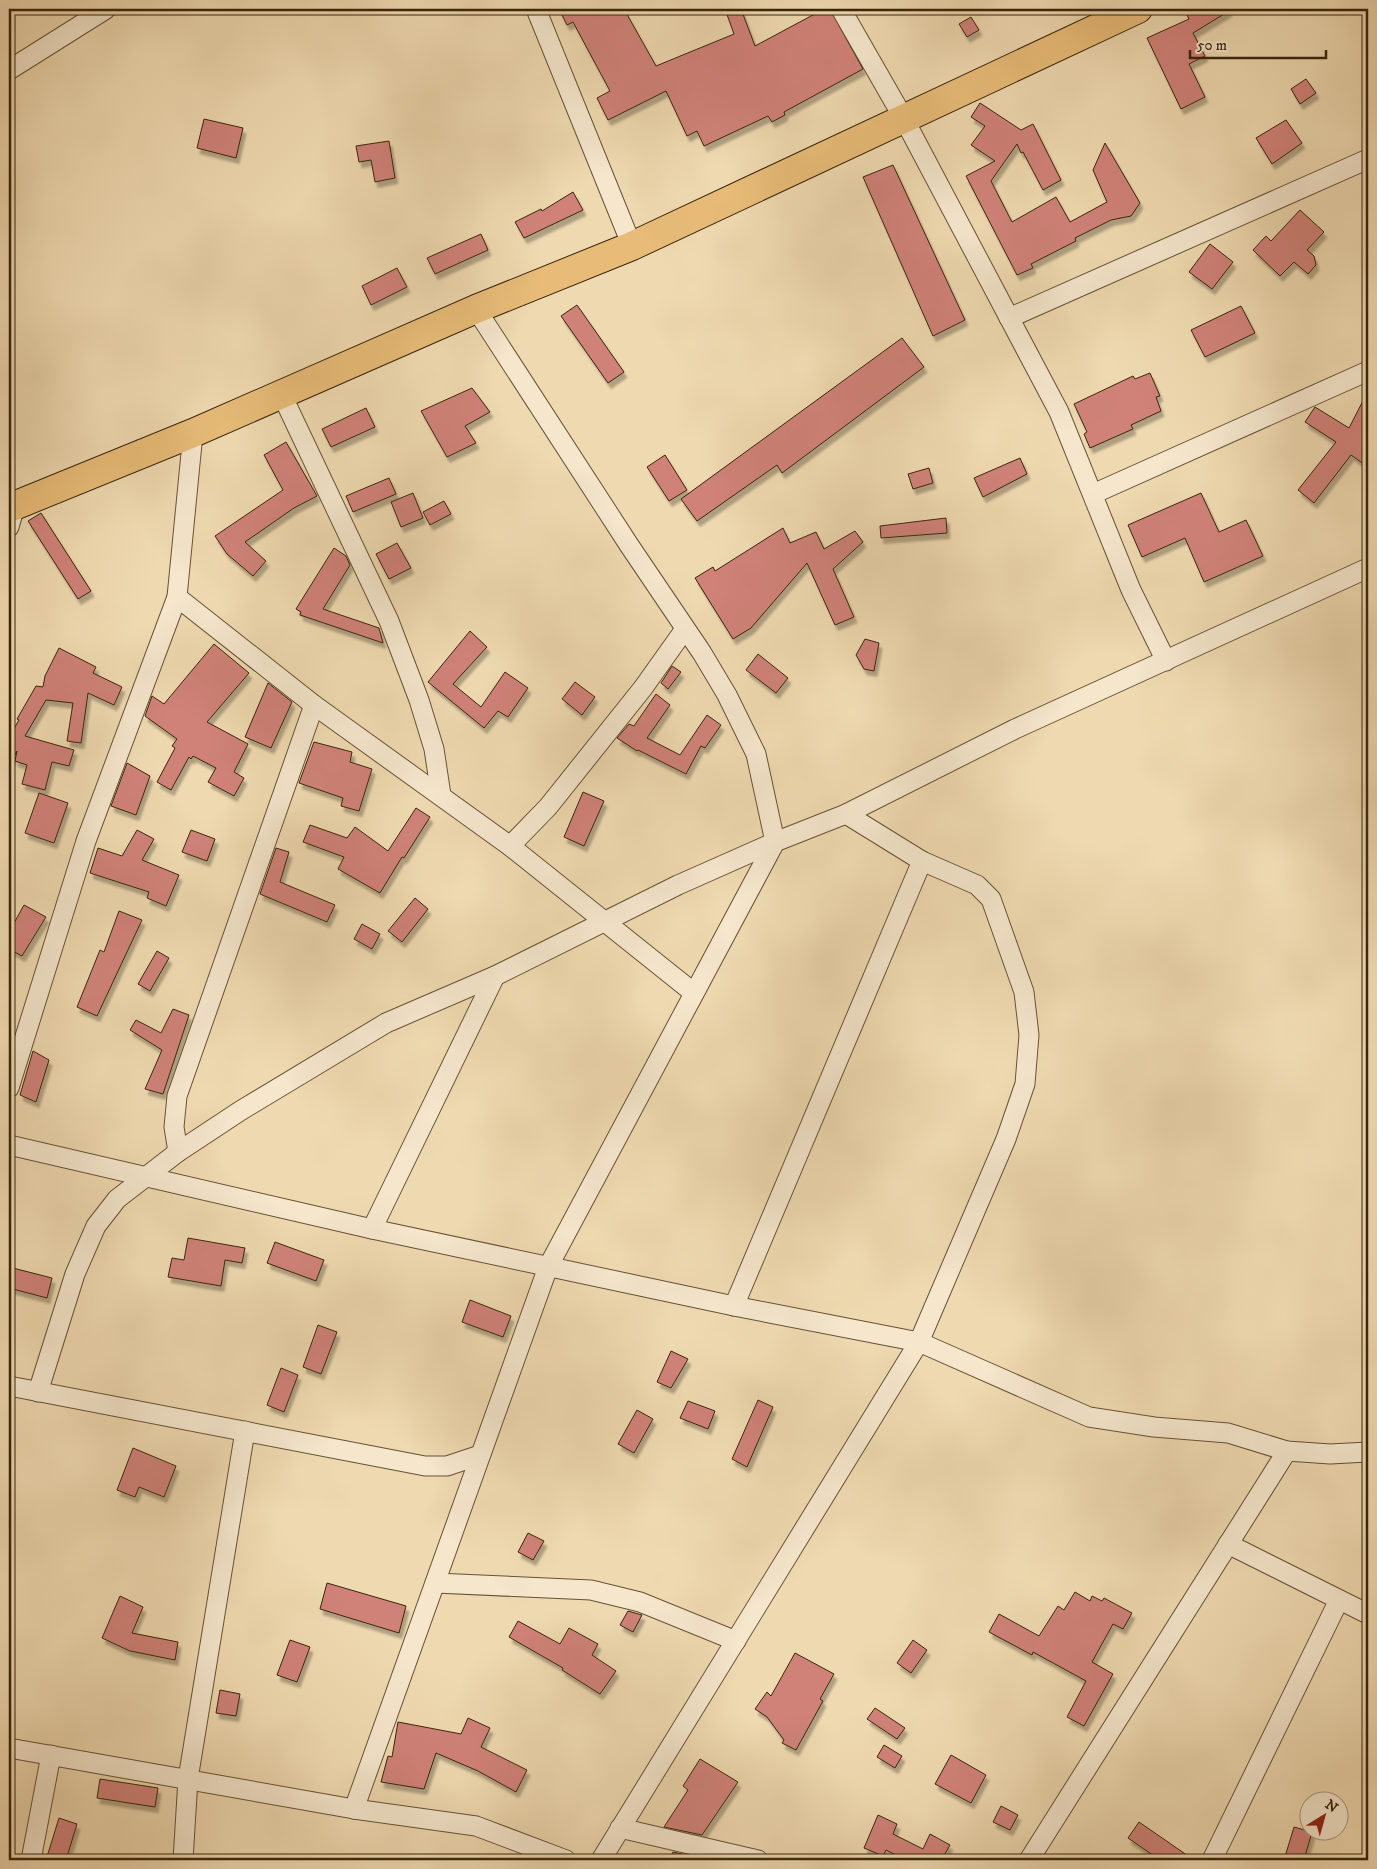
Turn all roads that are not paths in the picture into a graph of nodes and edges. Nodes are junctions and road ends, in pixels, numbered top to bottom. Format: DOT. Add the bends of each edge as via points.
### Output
graph roads {
  1 [pos="106,9"];
  2 [pos="536,9"];
  3 [pos="841,9"];
  4 [pos="1138,9"];
  5 [pos="9,70"];
  6 [pos="904,119"];
  7 [pos="1368,159"];
  8 [pos="632,246"];
  9 [pos="476,309"];
  10 [pos="1009,318"];
  11 [pos="1368,371"];
  12 [pos="281,393"];
  13 [pos="193,432"];
  14 [pos="1093,494"];
  15 [pos="10,510"];
  16 [pos="1368,568"];
  17 [pos="177,597"];
  18 [pos="685,628"];
  19 [pos="1166,660"];
  20 [pos="314,705"];
  21 [pos="441,795"];
  22 [pos="846,814"];
  23 [pos="775,842"];
  24 [pos="510,846"];
  25 [pos="922,861"];
  26 [pos="606,922"];
  27 [pos="495,976"];
  28 [pos="694,993"];
  29 [pos="9,1088"];
  30 [pos="9,1145"];
  31 [pos="178,1152"];
  32 [pos="145,1178"];
  33 [pos="372,1229"];
  34 [pos="548,1267"];
  35 [pos="734,1306"];
  36 [pos="919,1342"];
  37 [pos="9,1386"];
  38 [pos="38,1392"];
  39 [pos="245,1431"];
  40 [pos="1287,1451"];
  41 [pos="1368,1452"];
  42 [pos="480,1455"];
  43 [pos="1228,1544"];
  44 [pos="434,1583"];
  45 [pos="1339,1600"];
  46 [pos="1368,1614"];
  47 [pos="736,1641"];
  48 [pos="9,1748"];
  49 [pos="51,1755"];
  50 [pos="188,1779"];
  51 [pos="354,1808"];
  52 [pos="620,1828"];
  53 [pos="31,1860"];
  54 [pos="183,1860"];
  55 [pos="566,1860"];
  56 [pos="600,1860"];
  57 [pos="758,1860"];
  58 [pos="1029,1860"];
  59 [pos="1212,1860"];
  1 -- 5 [label="street"];
  2 -- 8 [label="street"];
  3 -- 6 [label="street"];
  4 -- 6 [label="main road"];
  6 -- 8 [label="main road"];
  6 -- 10 [label="street"];
  7 -- 10 [label="street"];
  8 -- 9 [label="main road"];
  9 -- 12 [label="main road"];
  9 -- 18 [label="street"];
  10 -- 14 [label="street" via="1058,412"];
  11 -- 14 [label="street"];
  12 -- 13 [label="main road"];
  12 -- 21 [label="street" via="389,621 427,724"];
  13 -- 15 [label="main road"];
  13 -- 17 [label="street"];
  14 -- 19 [label="street" via="1131,590"];
  16 -- 19 [label="street"];
  17 -- 20 [label="street"];
  17 -- 29 [label="street" via="86,841"];
  18 -- 23 [label="street" via="727,695 756,754"];
  18 -- 24 [label="street" via="643,688 548,807"];
  19 -- 22 [label="street" via="1015,729"];
  20 -- 21 [label="street"];
  20 -- 31 [label="street" via="177,1096 174,1127"];
  21 -- 24 [label="street"];
  22 -- 23 [label="street"];
  22 -- 25 [label="street"];
  23 -- 26 [label="street" via="678,885"];
  23 -- 28 [label="street"];
  24 -- 26 [label="street"];
  25 -- 35 [label="street"];
  25 -- 36 [label="street" via="977,885 991,899 1024,992 1029,1035 1024,1084 1006,1139"];
  26 -- 27 [label="street"];
  26 -- 28 [label="street"];
  27 -- 31 [label="street" via="386,1023"];
  27 -- 33 [label="street"];
  28 -- 34 [label="street"];
  30 -- 32 [label="street"];
  31 -- 32 [label="street"];
  32 -- 33 [label="street"];
  32 -- 38 [label="street" via="117,1199 96,1226 75,1274"];
  33 -- 34 [label="street"];
  34 -- 35 [label="street"];
  34 -- 42 [label="street"];
  35 -- 36 [label="street"];
  36 -- 40 [label="street" via="1089,1417 1154,1427 1228,1433"];
  36 -- 47 [label="street"];
  37 -- 38 [label="street"];
  38 -- 39 [label="street"];
  39 -- 42 [label="street" via="425,1466 448,1466"];
  39 -- 50 [label="street"];
  40 -- 41 [label="street"];
  40 -- 43 [label="street"];
  42 -- 44 [label="street"];
  43 -- 45 [label="street"];
  43 -- 58 [label="street"];
  44 -- 47 [label="street" via="591,1590 640,1602"];
  44 -- 51 [label="street"];
  45 -- 46 [label="street"];
  45 -- 59 [label="street"];
  47 -- 52 [label="street"];
  48 -- 49 [label="street"];
  49 -- 50 [label="street"];
  49 -- 53 [label="street"];
  50 -- 51 [label="street"];
  50 -- 54 [label="street"];
  51 -- 55 [label="street" via="476,1826"];
  52 -- 56 [label="street"];
  52 -- 57 [label="street"];
}
